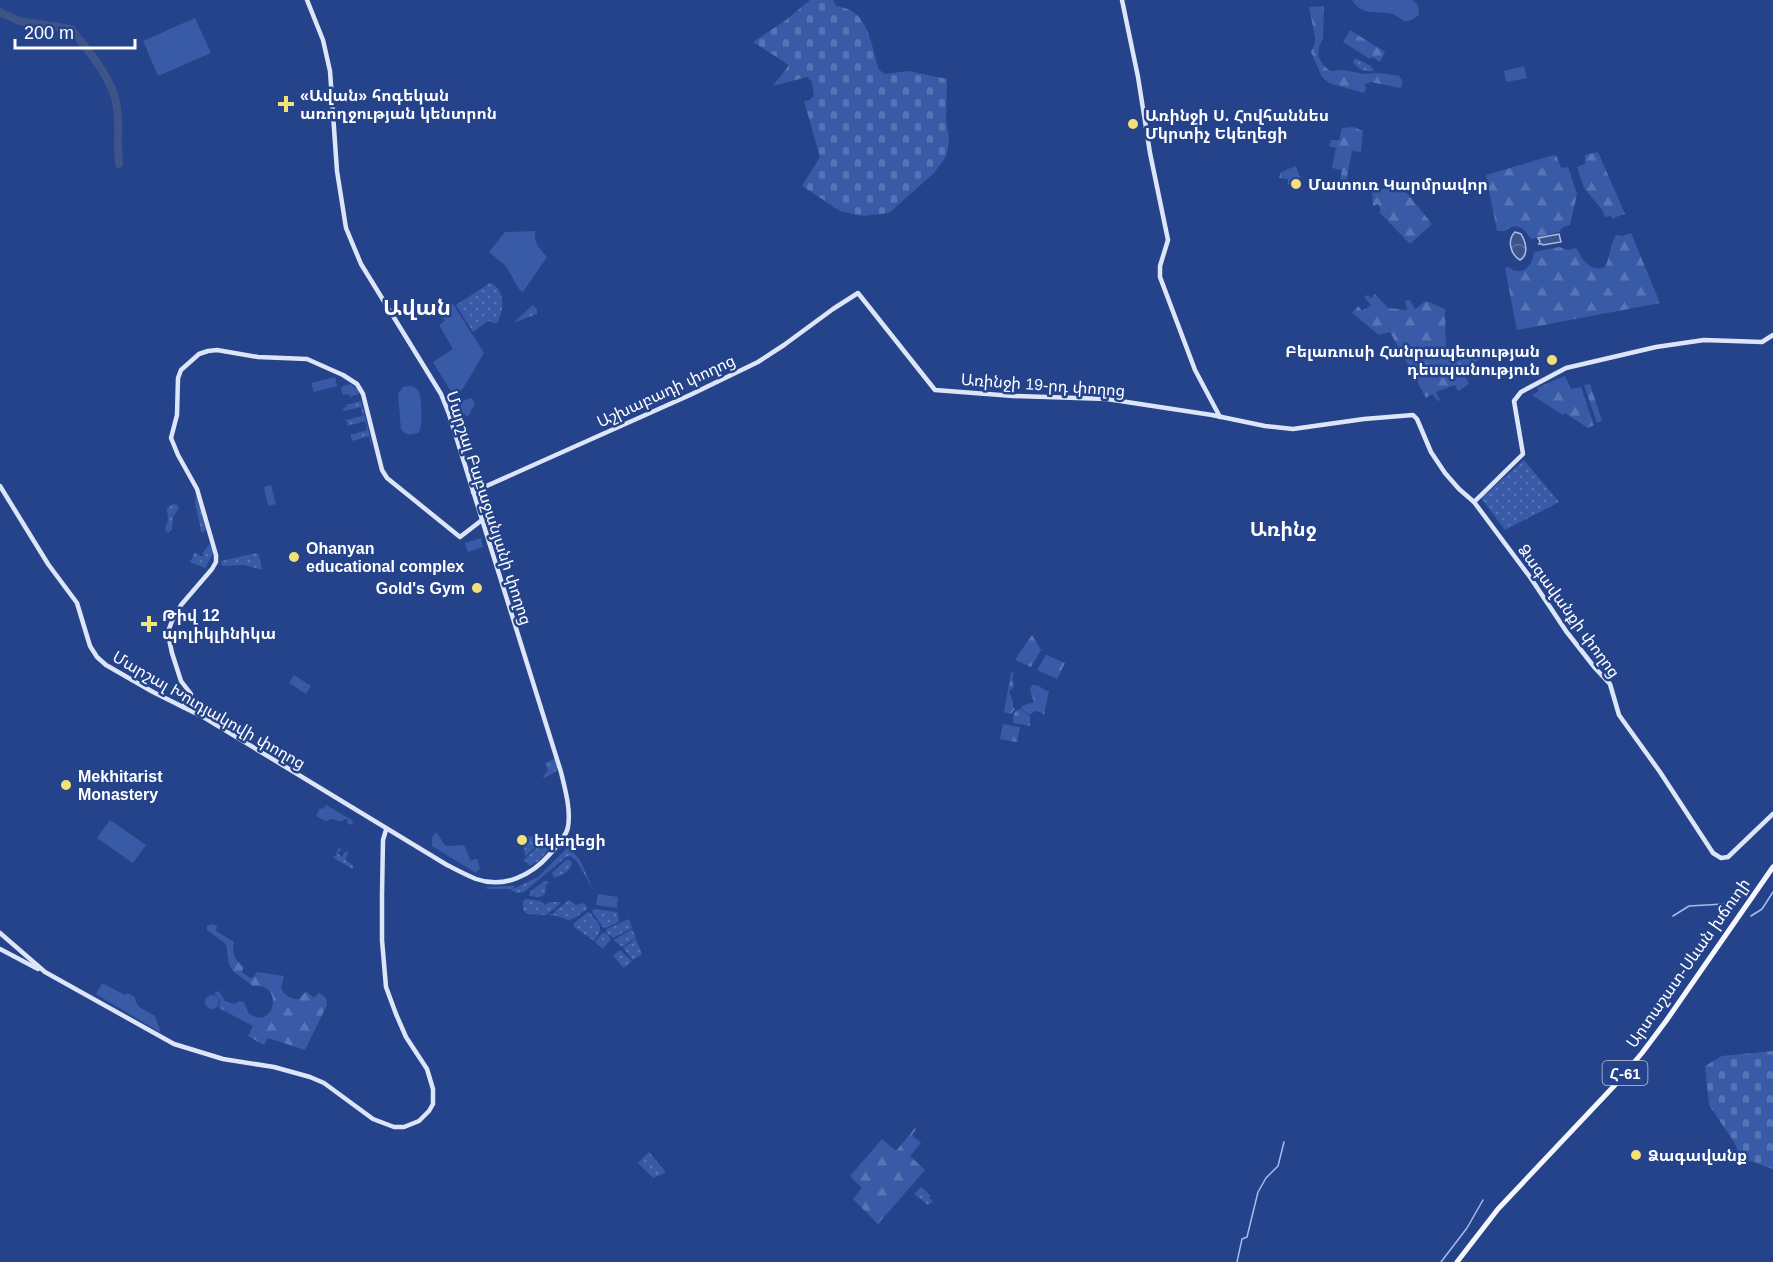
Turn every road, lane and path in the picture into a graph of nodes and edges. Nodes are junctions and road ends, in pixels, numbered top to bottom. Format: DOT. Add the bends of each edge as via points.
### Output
graph roads {
  1 [pos="307,0"];
  2 [pos="1122,0"];
  3 [pos="1773,335"];
  4 [pos="935,390"];
  5 [pos="1413,415"];
  6 [pos="1220,417"];
  7 [pos="0,486"];
  8 [pos="474,492"];
  9 [pos="1474,502"];
  10 [pos="482,520"];
  11 [pos="183,707"];
  12 [pos="1773,814"];
  13 [pos="386,830"];
  14 [pos="1773,867"];
  15 [pos="0,933"];
  16 [pos="0,950"];
  17 [pos="45,972"];
  18 [pos="1457,1262"];
  1 -- 8 [label="street, Մարշալ Բաբաջանյանի փողոց" via="330,71 337,171 346,228 361,264 443,399"];
  2 -- 6 [label="street" via="1166,226 1168,244 1160,277 1195,370"];
  3 -- 9 [label="street" via="1762,342 1704,340 1656,347 1566,368 1521,392 1514,401 1523,454"];
  4 -- 6 [label="street, Առինջի 19-րդ փողոց" via="1107,399"];
  4 -- 8 [label="street, Աշխաբադի փողոց" via="858,293 758,362"];
  5 -- 6 [label="street, Առինջի 19-րդ փողոց" via="1293,429"];
  5 -- 9 [label="street, Ձագավանքի փողոց" via="1445,473"];
  7 -- 11 [label="street, Մարշալ Խուդյակովի փողոց" via="77,603 97,657"];
  8 -- 10 [label="street, Մարշալ Բաբաջանյանի փողոց"];
  9 -- 12 [label="street, Ձագավանքի փողոց" via="1610,684 1619,716 1713,853 1721,858 1733,854"];
  10 -- 11 [label="street" via="460,537 387,478 363,394 357,384 343,375 307,359 217,350 199,354 181,370 178,378 177,415 171,438 197,489 216,561 181,606 169,629 181,681 191,694"];
  10 -- 13 [label="street, Մարշալ Բաբաջանյանի փողոց" via="561,772 568,801 568,827 542,863 522,876 497,882 478,879 447,865"];
  11 -- 13 [label="street, Մարշալ Խուդյակովի փողոց"];
  13 -- 17 [label="street" via="382,940 386,987 406,1037 427,1069 434,1089 429,1111 411,1125 384,1125 310,1077 223,1059 174,1044"];
  14 -- 18 [label="main road, Արտաշատ-Սևան խճուղի / Հ-61" via="1642,1053 1498,1209"];
  15 -- 17 [label="street"];
  16 -- 17 [label="street"];
}
